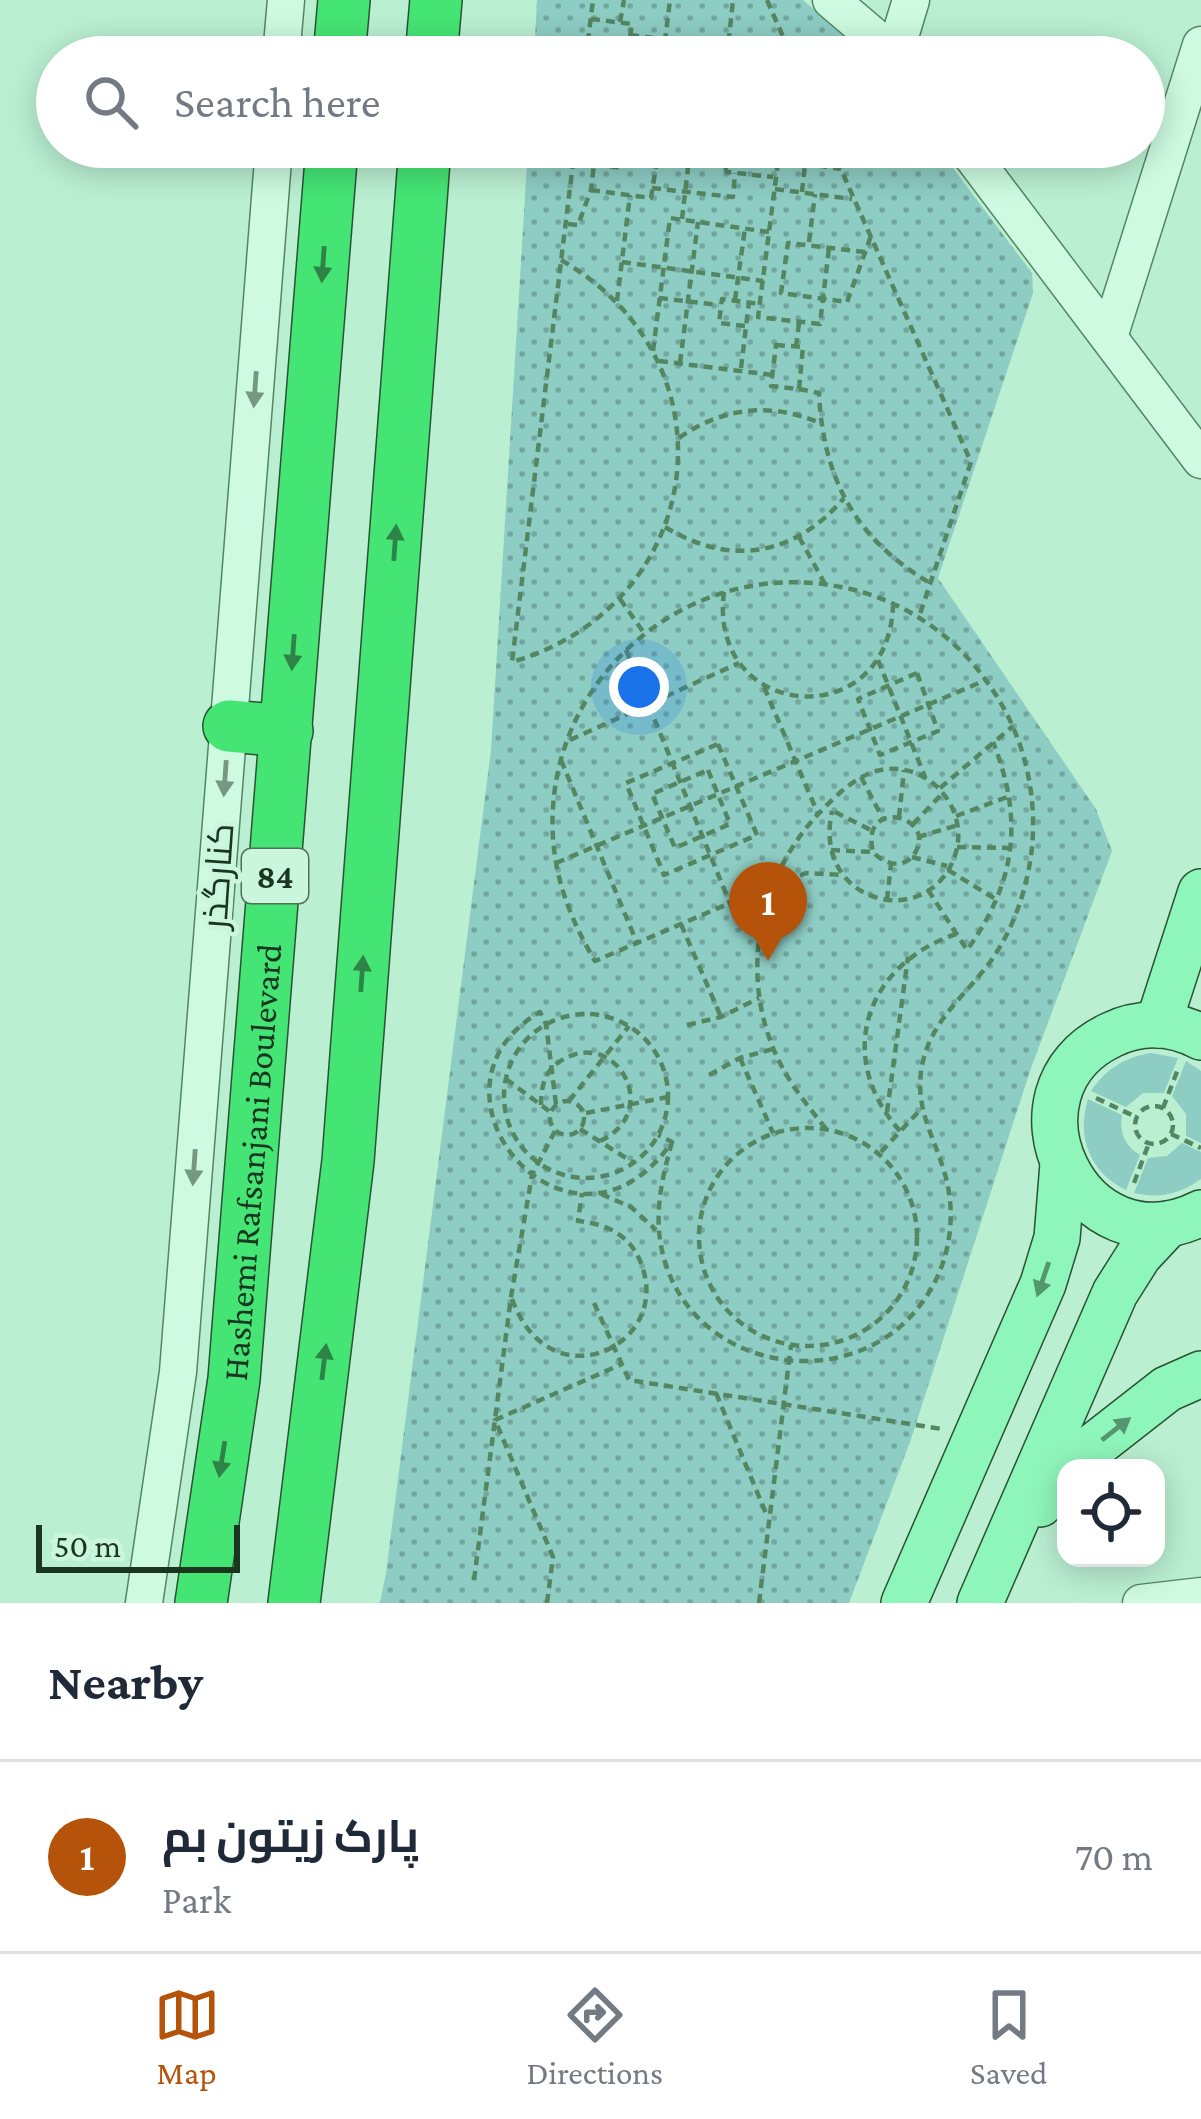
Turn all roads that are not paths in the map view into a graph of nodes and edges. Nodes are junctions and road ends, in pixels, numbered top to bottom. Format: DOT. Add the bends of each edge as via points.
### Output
graph roads {
  1 [pos="286,0"];
  2 [pos="344,0"];
  3 [pos="436,0"];
  4 [pos="830,0"];
  5 [pos="911,0"];
  6 [pos="283,36"];
  7 [pos="341,36"];
  8 [pos="433,36"];
  9 [pos="873,36"];
  10 [pos="901,36"];
  11 [pos="1201,45"];
  12 [pos="1165,158"];
  13 [pos="272,168"];
  14 [pos="330,168"];
  15 [pos="422,168"];
  16 [pos="981,168"];
  17 [pos="1162,168"];
  18 [pos="1108,338"];
  19 [pos="1201,460"];
  20 [pos="229,727"];
  21 [pos="286,731"];
  22 [pos="1201,892"];
  23 [pos="1184,1032"];
  24 [pos="1063,1164"];
  25 [pos="1185,1218"];
  26 [pos="1201,1374"];
  27 [pos="975,1440"];
  28 [pos="1034,1477"];
  29 [pos="984,1592"];
  30 [pos="1201,1595"];
  31 [pos="144,1603"];
  32 [pos="201,1603"];
  33 [pos="295,1603"];
  34 [pos="904,1603"];
  35 [pos="1141,1603"];
  1 -- 6 [label="street"];
  2 -- 7 [label="highway"];
  3 -- 8 [label="highway"];
  4 -- 9 [label="street"];
  5 -- 10 [label="street"];
  11 -- 12 [label="street"];
  13 -- 20 [label="street, کنارگذر, one-way"];
  14 -- 21 [label="highway, Hashemi Rafsanjani Boulevard / 84, one-way"];
  33 -- 15 [label="highway, one-way" via="348,1161"];
  16 -- 18 [label="street"];
  17 -- 18 [label="street"];
  18 -- 19 [label="street"];
  20 -- 21 [label="highway"];
  20 -- 31 [label="street, کنارگذر, one-way" via="178,1372"];
  21 -- 32 [label="highway, Hashemi Rafsanjani Boulevard / 84, one-way" via="235,1378"];
  22 -- 23 [label="main road"];
  23 -- 24 [label="main road" via="1128,1028 1076,1061 1054,1117"];
  24 -- 25 [label="main road" via="1082,1193 1120,1219"];
  24 -- 27 [label="main road, one-way" via="1057,1238 1043,1284"];
  25 -- 28 [label="main road" via="1139,1255 1115,1293"];
  29 -- 26 [label="main road, one-way" via="1062,1471 1167,1389"];
  27 -- 28 [label="main road" via="992,1428 1019,1430 1036,1450"];
  27 -- 34 [label="main road"];
  28 -- 29 [label="main road"];
  30 -- 35 [label="street"];
}
